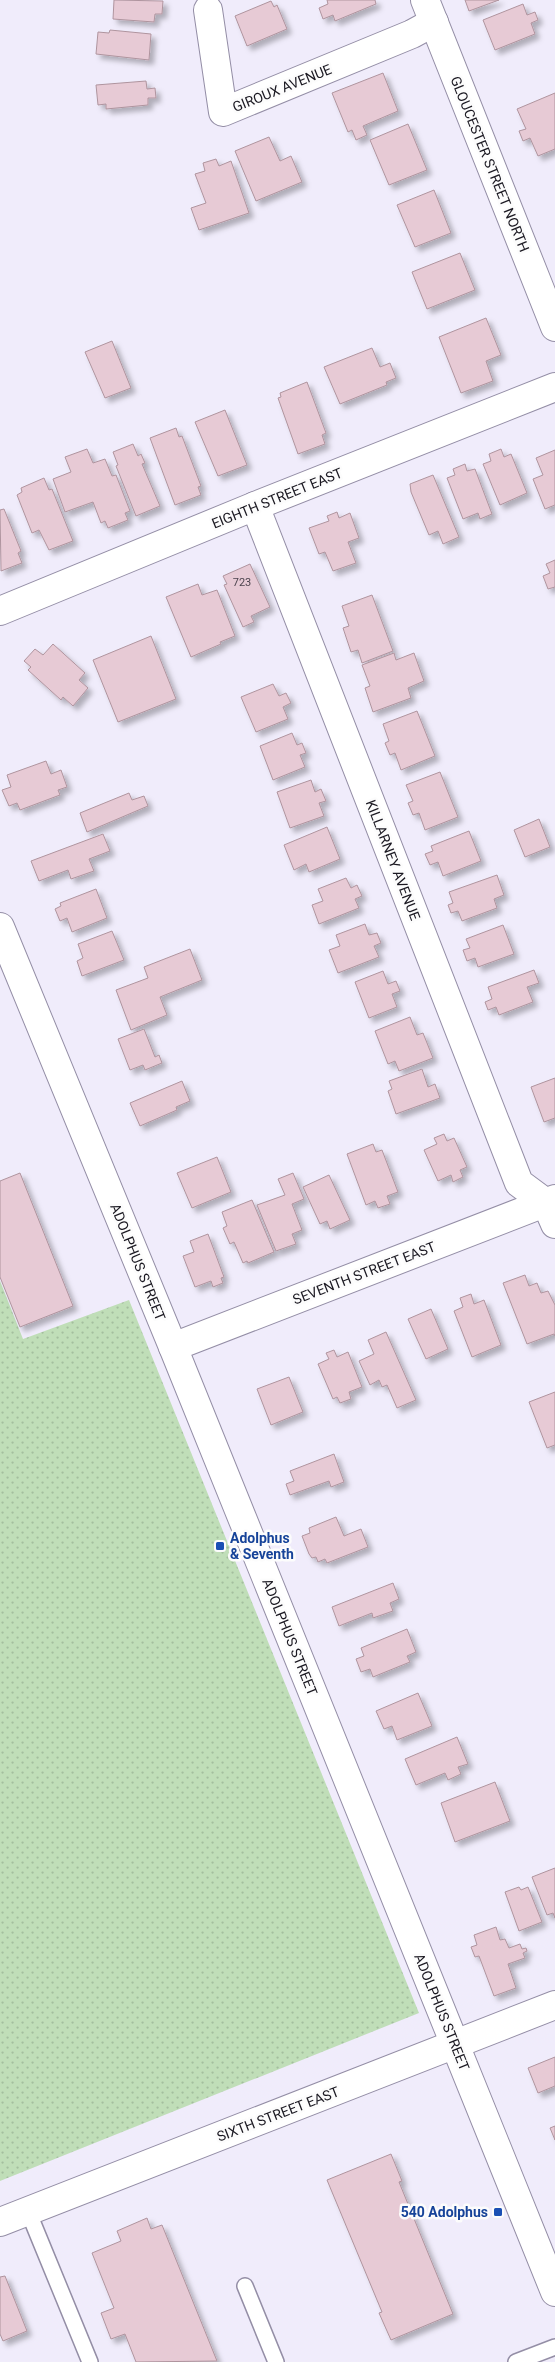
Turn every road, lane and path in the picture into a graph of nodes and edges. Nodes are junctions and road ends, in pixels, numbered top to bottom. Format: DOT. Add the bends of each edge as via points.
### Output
graph roads {
  1 [pos="208,10"];
  2 [pos="429,11"];
  3 [pos="555,327"];
  4 [pos="555,387"];
  5 [pos="255,506"];
  6 [pos="0,610"];
  7 [pos="0,927"];
  8 [pos="552,1209"];
  9 [pos="173,1347"];
  10 [pos="555,2005"];
  11 [pos="454,2045"];
  12 [pos="28,2210"];
  13 [pos="0,2222"];
  14 [pos="245,2286"];
  15 [pos="555,2292"];
  16 [pos="555,2347"];
  17 [pos="90,2362"];
  18 [pos="276,2362"];
  19 [pos="516,2362"];
  1 -- 2 [label="street, GIROUX AVENUE" via="223,112 412,34"];
  2 -- 3 [label="street, GLOUCESTER STREET NORTH"];
  4 -- 5 [label="street, EIGHTH STREET EAST"];
  5 -- 6 [label="street, EIGHTH STREET EAST"];
  5 -- 8 [label="street, KILLARNEY AVENUE" via="519,1183"];
  7 -- 9 [label="street, ADOLPHUS STREET"];
  8 -- 9 [label="street, SEVENTH STREET EAST"];
  9 -- 11 [label="street, ADOLPHUS STREET"];
  10 -- 11 [label="street, SIXTH STREET EAST"];
  11 -- 12 [label="street, SIXTH STREET EAST"];
  11 -- 15 [label="street, ADOLPHUS STREET"];
  12 -- 13 [label="street, SIXTH STREET EAST"];
  12 -- 17 [label="lane"];
  14 -- 18 [label="lane"];
  16 -- 19 [label="lane"];
}
